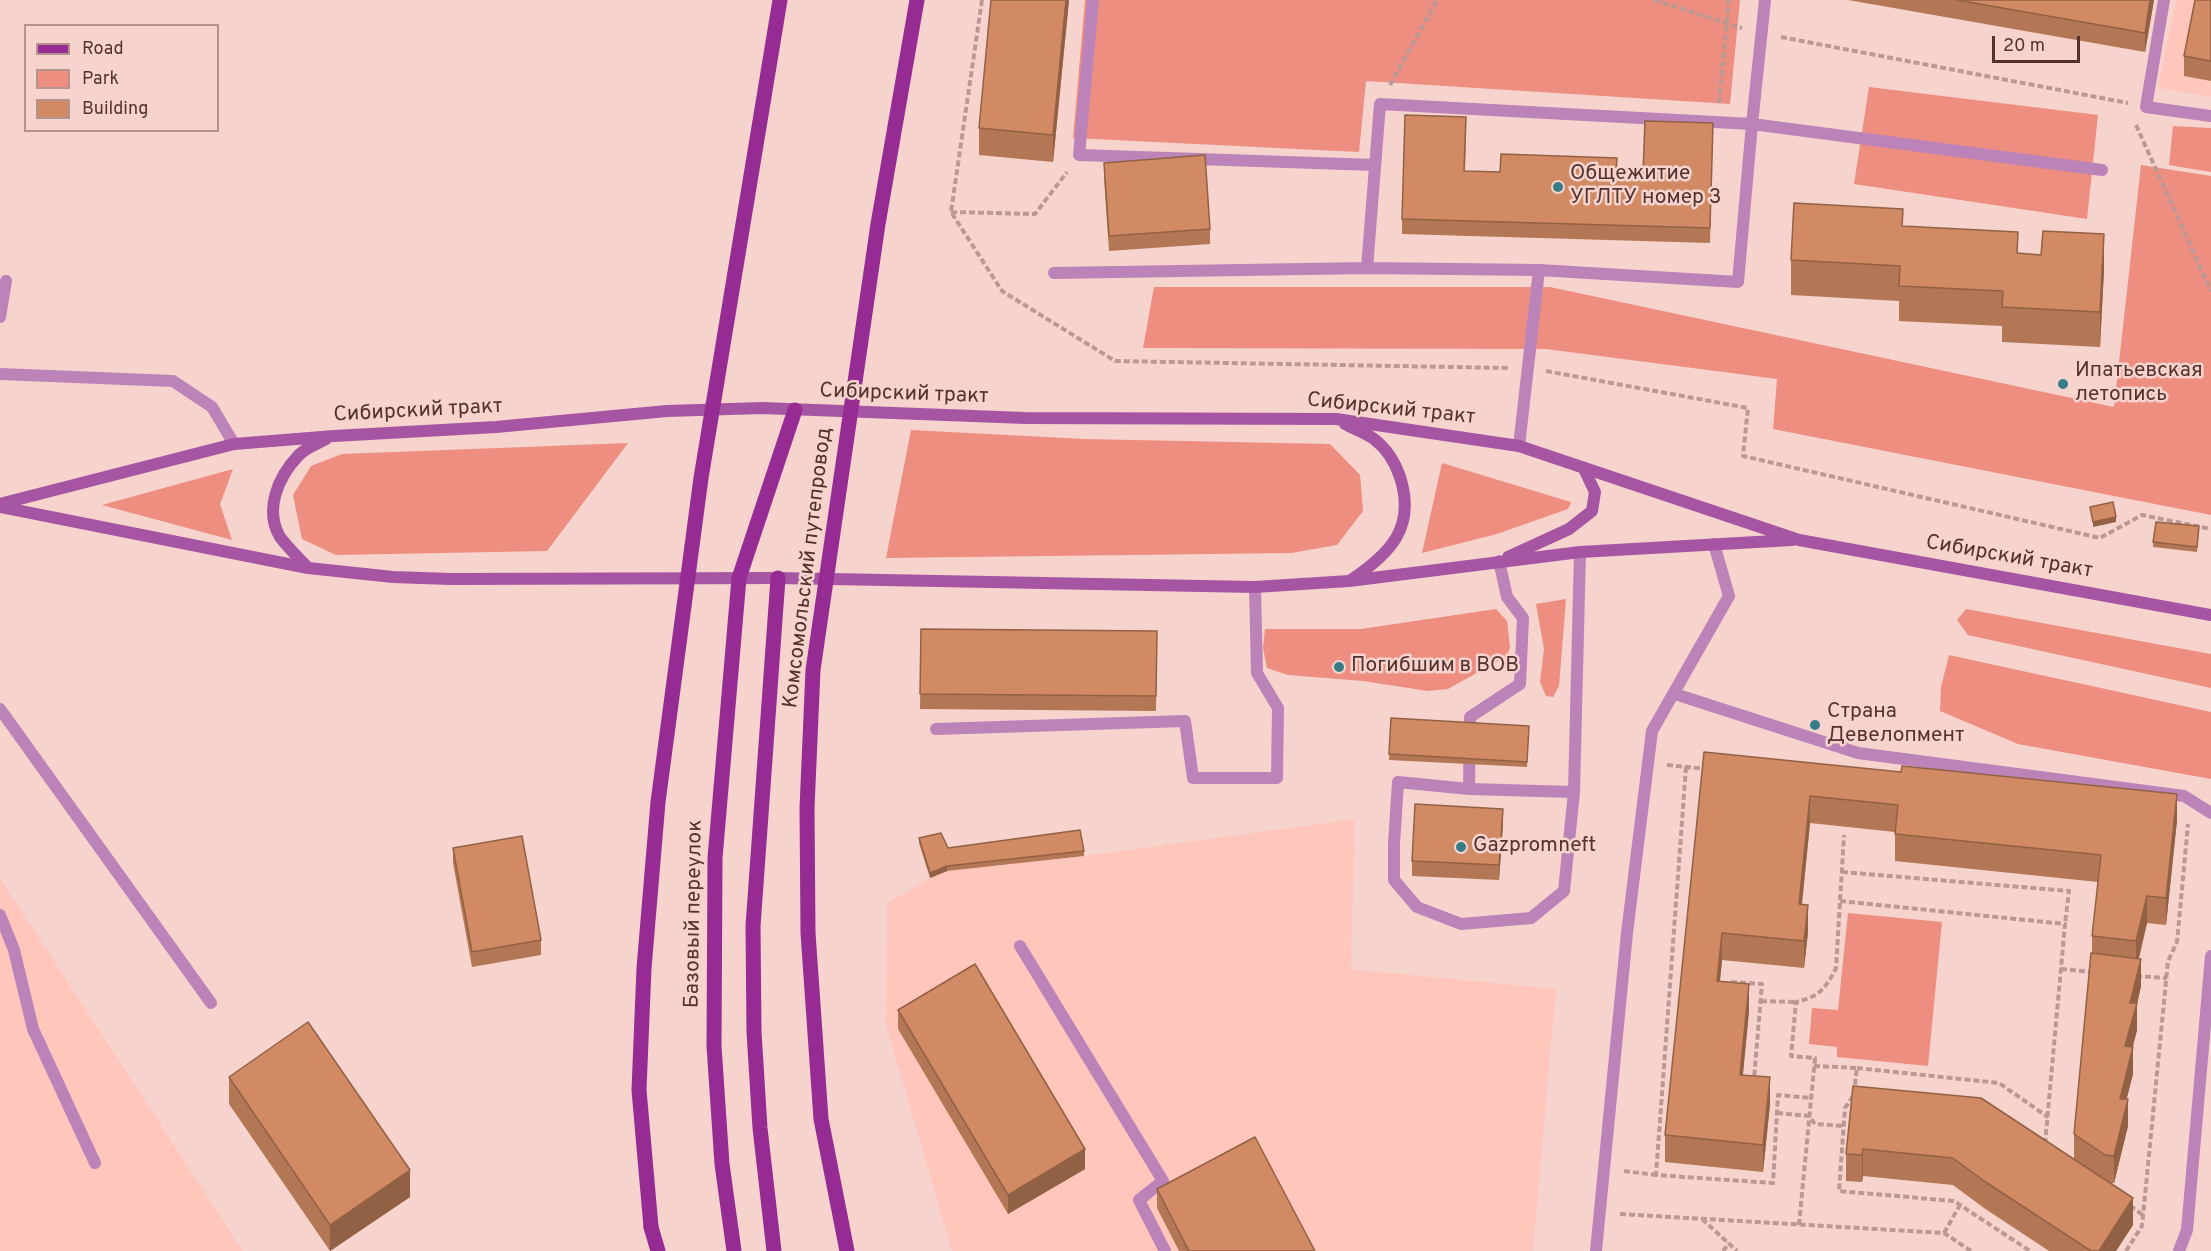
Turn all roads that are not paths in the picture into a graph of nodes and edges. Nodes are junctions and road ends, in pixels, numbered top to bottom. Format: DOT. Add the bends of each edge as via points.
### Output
graph roads {
  1 [pos="780,0"];
  2 [pos="917,0"];
  3 [pos="1093,0"];
  4 [pos="1765,0"];
  5 [pos="2164,0"];
  6 [pos="2211,116"];
  7 [pos="1752,124"];
  8 [pos="1375,165"];
  9 [pos="2102,170"];
  10 [pos="1367,268"];
  11 [pos="1539,270"];
  12 [pos="1054,273"];
  13 [pos="6,280"];
  14 [pos="0,317"];
  15 [pos="0,374"];
  16 [pos="795,410"];
  17 [pos="1336,419"];
  18 [pos="334,436"];
  19 [pos="234,444"];
  20 [pos="1519,446"];
  21 [pos="1584,469"];
  22 [pos="0,505"];
  23 [pos="1799,540"];
  24 [pos="1714,544"];
  25 [pos="1580,552"];
  26 [pos="1499,561"];
  27 [pos="308,568"];
  28 [pos="739,578"];
  29 [pos="778,578"];
  30 [pos="1349,581"];
  31 [pos="1255,587"];
  32 [pos="2211,615"];
  33 [pos="1675,694"];
  34 [pos="0,709"];
  35 [pos="936,729"];
  36 [pos="1469,789"];
  37 [pos="1574,792"];
  38 [pos="2211,813"];
  39 [pos="0,915"];
  40 [pos="1020,946"];
  41 [pos="2211,956"];
  42 [pos="211,1003"];
  43 [pos="95,1163"];
  44 [pos="658,1251"];
  45 [pos="734,1251"];
  46 [pos="774,1251"];
  47 [pos="847,1251"];
  48 [pos="1165,1251"];
  49 [pos="1596,1251"];
  50 [pos="2179,1251"];
  1 -- 44 [label="main road, bridge" via="701,478 658,802 644,968 639,1090 651,1227"];
  2 -- 47 [label="main road, Комсомольский путепровод, bridge" via="878,224 813,670 807,807 808,933 821,1119"];
  3 -- 8 [label="lane" via="1079,155"];
  4 -- 7 [label="lane"];
  5 -- 6 [label="lane" via="2146,106"];
  7 -- 8 [label="lane" via="1380,104"];
  7 -- 9 [label="lane"];
  7 -- 11 [label="lane" via="1738,282"];
  8 -- 10 [label="lane"];
  10 -- 11 [label="lane"];
  10 -- 12 [label="lane"];
  11 -- 20 [label="lane"];
  13 -- 14 [label="lane"];
  15 -- 19 [label="lane" via="173,381 212,407"];
  16 -- 17 [label="main road, Сибирский тракт" via="1025,418"];
  16 -- 18 [label="main road, Сибирский тракт" via="667,411 496,427"];
  16 -- 28 [label="main road, Комсомольский путепровод"];
  17 -- 20 [label="main road, Сибирский тракт"];
  17 -- 30 [label="main road" via="1374,440 1395,461 1406,510 1398,536 1385,553"];
  18 -- 19 [label="main road, Сибирский тракт"];
  18 -- 27 [label="main road" via="299,455 283,476 273,500 279,535"];
  19 -- 22 [label="main road, Сибирский тракт"];
  20 -- 21 [label="main road, Сибирский тракт"];
  21 -- 23 [label="main road, Сибирский тракт"];
  21 -- 26 [label="main road" via="1595,492 1592,511 1569,529"];
  22 -- 27 [label="main road, Сибирский тракт"];
  23 -- 24 [label="main road, Сибирский тракт"];
  23 -- 32 [label="main road, Сибирский тракт"];
  24 -- 25 [label="main road, Сибирский тракт"];
  24 -- 33 [label="lane" via="1729,596"];
  25 -- 26 [label="main road, Сибирский тракт"];
  25 -- 37 [label="lane"];
  26 -- 30 [label="main road, Сибирский тракт"];
  26 -- 36 [label="lane" via="1507,597 1523,618 1520,684 1470,717"];
  27 -- 28 [label="main road, Сибирский тракт" via="450,579"];
  28 -- 29 [label="main road, Сибирский тракт"];
  28 -- 45 [label="main road, Базовый переулок" via="715,858 714,1046 722,1164"];
  29 -- 31 [label="main road, Сибирский тракт"];
  29 -- 46 [label="main road" via="753,926 760,1128"];
  30 -- 31 [label="main road, Сибирский тракт"];
  31 -- 35 [label="lane" via="1257,673 1278,708 1277,778 1193,778 1185,721"];
  33 -- 38 [label="lane" via="1858,753 2184,796"];
  33 -- 49 [label="lane" via="1652,730 1627,933"];
  34 -- 42 [label="lane"];
  36 -- 37 [label="lane"];
  36 -- 37 [label="lane" via="1398,782 1394,844 1394,880 1417,907 1461,924 1531,918 1564,891"];
  39 -- 43 [label="lane" via="14,950 33,1029"];
  40 -- 48 [label="lane" via="1163,1181 1139,1200"];
  41 -- 50 [label="lane" via="2187,1230"];
}
